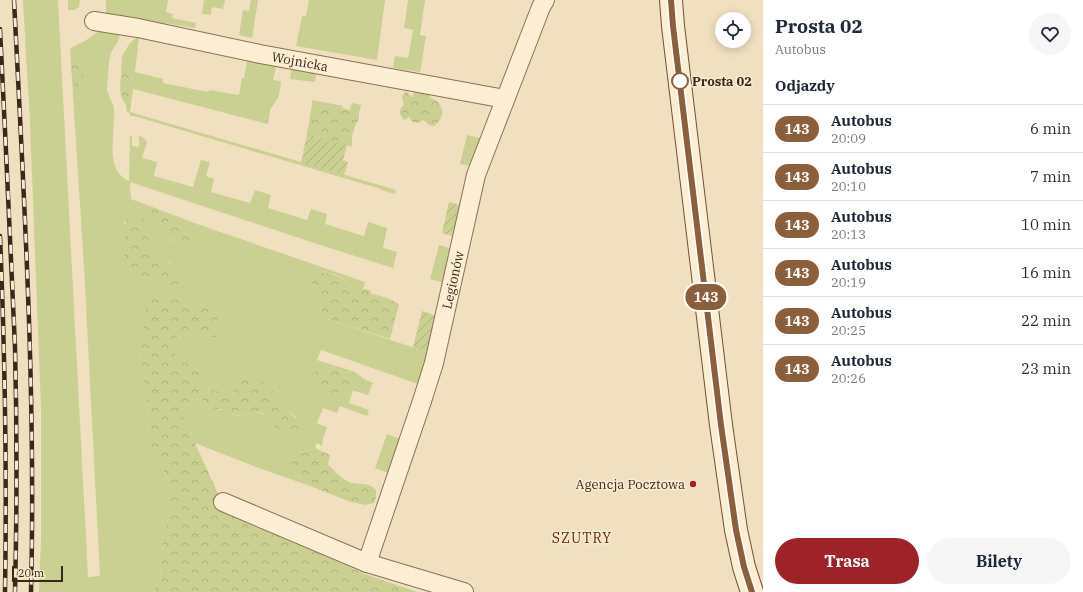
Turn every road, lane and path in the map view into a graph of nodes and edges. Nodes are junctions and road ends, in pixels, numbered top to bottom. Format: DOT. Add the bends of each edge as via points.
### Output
graph roads {
  1 [pos="545,0"];
  2 [pos="671,0"];
  3 [pos="94,21"];
  4 [pos="505,99"];
  5 [pos="223,502"];
  6 [pos="367,563"];
  7 [pos="464,592"];
  8 [pos="752,592"];
  1 -- 4 [label="street, Legionów"];
  2 -- 8 [label="street" via="721,425 736,530"];
  3 -- 4 [label="street, Wojnicka"];
  4 -- 6 [label="street, Legionów" via="476,175 440,339 424,393"];
  5 -- 6 [label="street"];
  6 -- 7 [label="street"];
}
